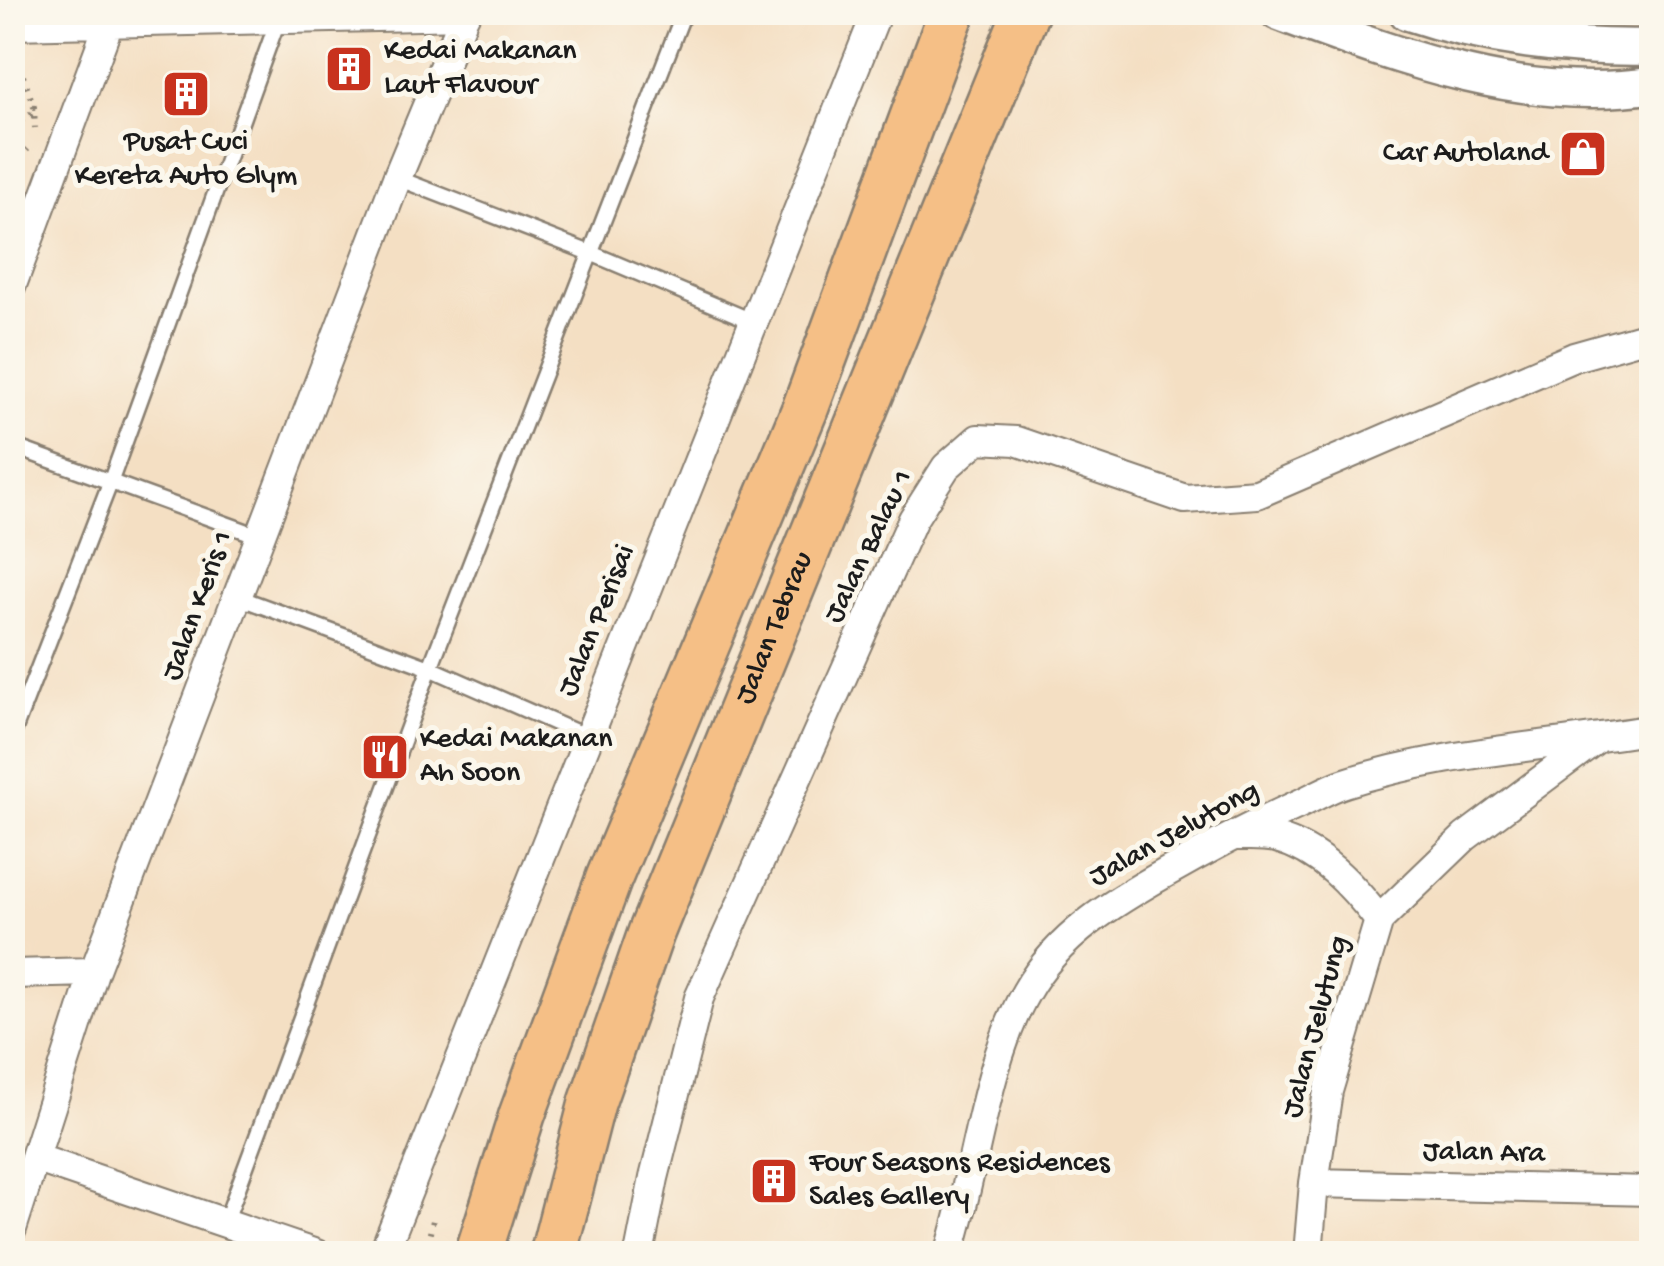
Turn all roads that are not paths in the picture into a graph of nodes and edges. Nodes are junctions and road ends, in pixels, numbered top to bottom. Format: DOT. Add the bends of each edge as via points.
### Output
graph roads {
  1 [pos="684,12"];
  2 [pos="877,12"];
  3 [pos="1278,12"];
  4 [pos="1407,12"];
  5 [pos="465,14"];
  6 [pos="1028,14"];
  7 [pos="950,15"];
  8 [pos="278,19"];
  9 [pos="96,20"];
  10 [pos="1461,21"];
  11 [pos="12,24"];
  12 [pos="1652,47"];
  13 [pos="1652,85"];
  14 [pos="397,178"];
  15 [pos="593,254"];
  16 [pos="12,284"];
  17 [pos="752,321"];
  18 [pos="1652,336"];
  19 [pos="12,446"];
  20 [pos="110,483"];
  21 [pos="259,536"];
  22 [pos="238,597"];
  23 [pos="430,668"];
  24 [pos="1652,728"];
  25 [pos="12,736"];
  26 [pos="587,738"];
  27 [pos="1596,739"];
  28 [pos="1232,835"];
  29 [pos="1380,920"];
  30 [pos="94,972"];
  31 [pos="12,974"];
  32 [pos="35,1158"];
  33 [pos="1314,1182"];
  34 [pos="1652,1191"];
  35 [pos="225,1223"];
  36 [pos="12,1229"];
  37 [pos="316,1254"];
  38 [pos="383,1254"];
  39 [pos="478,1254"];
  40 [pos="552,1254"];
  41 [pos="639,1254"];
  42 [pos="950,1254"];
  43 [pos="1308,1254"];
  1 -- 15 [label="lane"];
  2 -- 17 [label="street, Jalan Perisai"];
  3 -- 13 [label="street" via="1477,76 1554,88"];
  4 -- 10 [label="street"];
  5 -- 8 [label="street"];
  5 -- 14 [label="street, Jalan Keris 1"];
  6 -- 40 [label="highway, Jalan Tebrau" via="651,933 592,1103"];
  7 -- 39 [label="highway, Jalan Tebrau" via="805,408 609,878"];
  8 -- 9 [label="street"];
  8 -- 20 [label="lane"];
  9 -- 11 [label="street"];
  9 -- 16 [label="street"];
  10 -- 12 [label="street" via="1567,44"];
  14 -- 15 [label="lane"];
  14 -- 21 [label="street, Jalan Keris 1"];
  15 -- 17 [label="lane"];
  15 -- 23 [label="lane"];
  17 -- 26 [label="street, Jalan Perisai"];
  18 -- 41 [label="street, Jalan Balau 1" via="1574,357 1257,494 1185,499 1016,441 978,439 946,467 913,519 699,998"];
  19 -- 20 [label="lane"];
  20 -- 21 [label="lane"];
  20 -- 25 [label="lane"];
  21 -- 22 [label="street, Jalan Keris 1"];
  22 -- 23 [label="lane"];
  22 -- 30 [label="street, Jalan Keris 1"];
  23 -- 26 [label="lane"];
  23 -- 35 [label="lane"];
  24 -- 27 [label="street, Jalan Jelutong"];
  26 -- 38 [label="street, Jalan Perisai"];
  27 -- 28 [label="street, Jalan Jelutong" via="1498,750 1344,784"];
  27 -- 29 [label="street, Jalan Jelutung" via="1466,836"];
  28 -- 29 [label="street" via="1276,838 1310,854 1349,882"];
  28 -- 42 [label="street, Jalan Jelutong" via="1070,935 1026,991 999,1055"];
  29 -- 33 [label="street, Jalan Jelutung" via="1328,1092"];
  30 -- 31 [label="street"];
  30 -- 32 [label="street, Jalan Keris 1"];
  32 -- 35 [label="street"];
  32 -- 36 [label="street, Jalan Keris 1"];
  33 -- 34 [label="street, Jalan Ara"];
  33 -- 43 [label="street, Jalan Jelutung"];
  35 -- 37 [label="street"];
}
